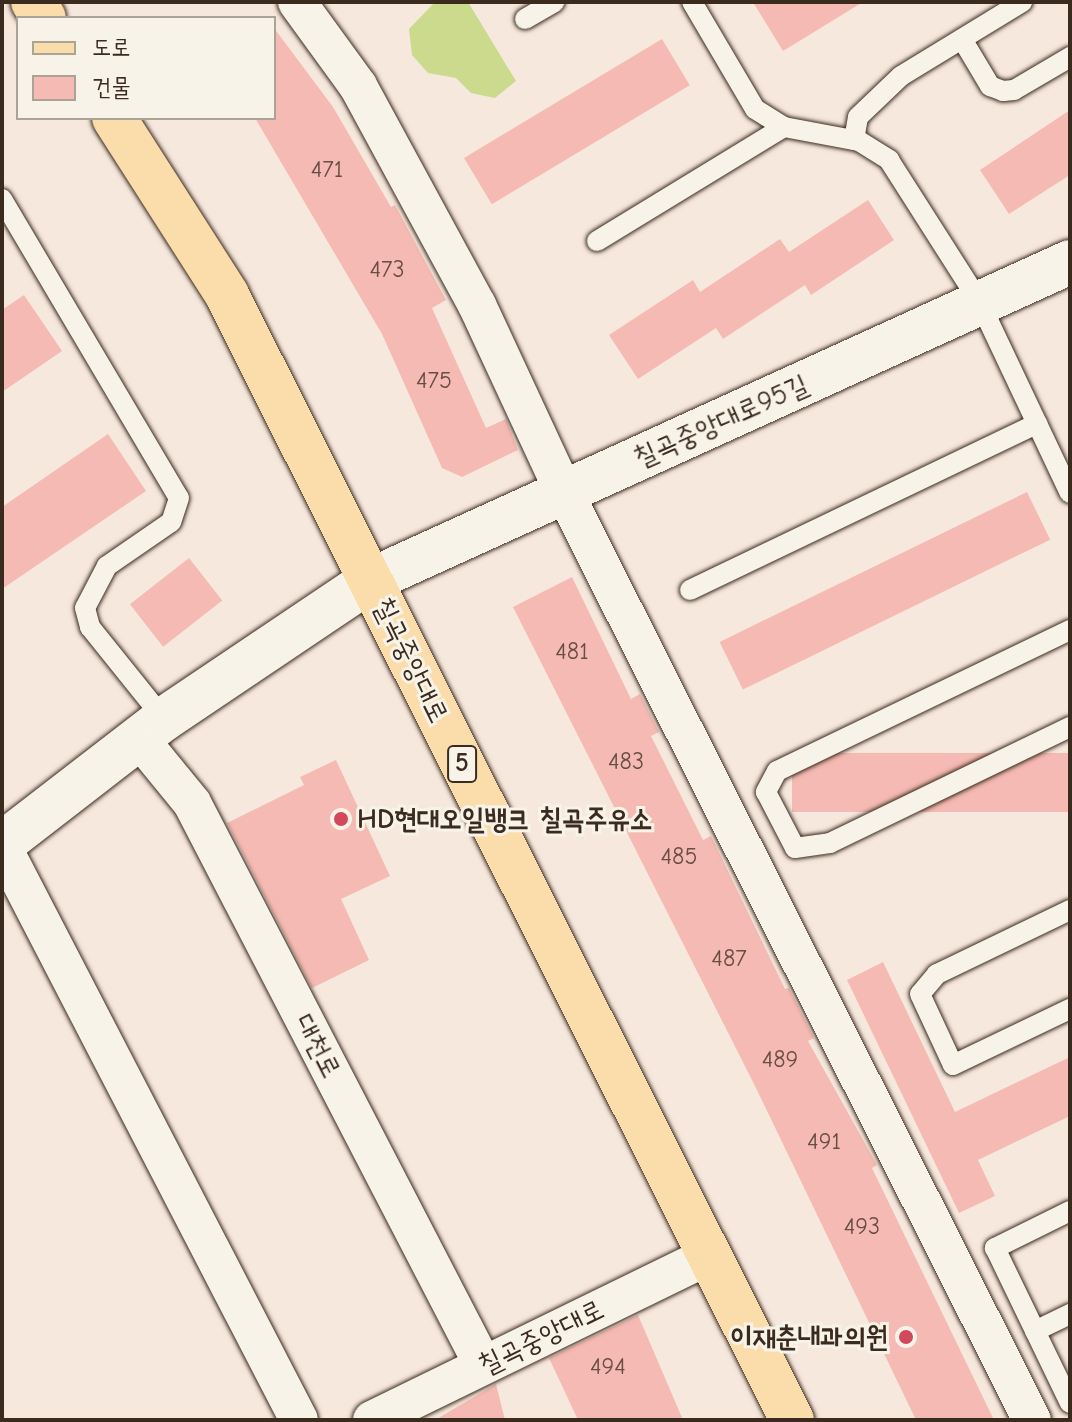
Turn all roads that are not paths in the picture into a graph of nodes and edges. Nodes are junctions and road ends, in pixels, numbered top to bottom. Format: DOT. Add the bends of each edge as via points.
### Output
graph roads {
  1 [pos="297,2"];
  2 [pos="554,2"];
  3 [pos="694,2"];
  4 [pos="1022,2"];
  5 [pos="525,19"];
  6 [pos="962,39"];
  7 [pos="1070,57"];
  8 [pos="115,120"];
  9 [pos="784,127"];
  10 [pos="854,140"];
  11 [pos="2,199"];
  12 [pos="597,241"];
  13 [pos="1070,262"];
  14 [pos="980,303"];
  15 [pos="1037,424"];
  16 [pos="564,492"];
  17 [pos="1070,493"];
  18 [pos="371,580"];
  19 [pos="690,590"];
  20 [pos="1070,630"];
  21 [pos="1070,727"];
  22 [pos="151,728"];
  23 [pos="2,845"];
  24 [pos="1070,910"];
  25 [pos="1070,1009"];
  26 [pos="1070,1211"];
  27 [pos="710,1255"];
  28 [pos="1070,1314"];
  29 [pos="1035,1331"];
  30 [pos="483,1365"];
  31 [pos="1070,1403"];
  32 [pos="299,1420"];
  33 [pos="372,1420"];
  34 [pos="792,1420"];
  35 [pos="1032,1420"];
  1 -- 16 [label="street" via="358,86 455,264"];
  2 -- 5 [label="lane"];
  3 -- 9 [label="lane" via="755,109"];
  4 -- 6 [label="lane"];
  6 -- 7 [label="lane" via="990,86 1003,91 1014,90"];
  6 -- 10 [label="lane" via="901,76 858,117"];
  8 -- 18 [label="main road, 칠곡중앙대로 / 5" via="227,295"];
  9 -- 10 [label="lane"];
  9 -- 12 [label="lane"];
  10 -- 14 [label="lane" via="889,160"];
  11 -- 22 [label="lane" via="179,498 171,522 107,566 85,608 90,627"];
  13 -- 14 [label="main road, 칠곡중앙대로95길"];
  14 -- 15 [label="lane"];
  14 -- 16 [label="main road, 칠곡중앙대로95길"];
  15 -- 17 [label="lane"];
  15 -- 19 [label="lane"];
  16 -- 18 [label="main road, 칠곡중앙대로95길"];
  16 -- 35 [label="street"];
  18 -- 22 [label="main road"];
  18 -- 27 [label="main road, 칠곡중앙대로 / 5"];
  20 -- 21 [label="lane" via="777,771 766,792 795,848 830,843"];
  22 -- 23 [label="main road"];
  22 -- 30 [label="street, 대천로"];
  23 -- 32 [label="street"];
  24 -- 25 [label="lane" via="937,974 920,994 953,1065"];
  26 -- 29 [label="lane" via="995,1248"];
  27 -- 30 [label="street, 칠곡중앙대로"];
  27 -- 34 [label="main road, 칠곡중앙대로 / 5"];
  28 -- 29 [label="lane"];
  29 -- 31 [label="lane"];
  30 -- 33 [label="street, 칠곡중앙대로"];
}
